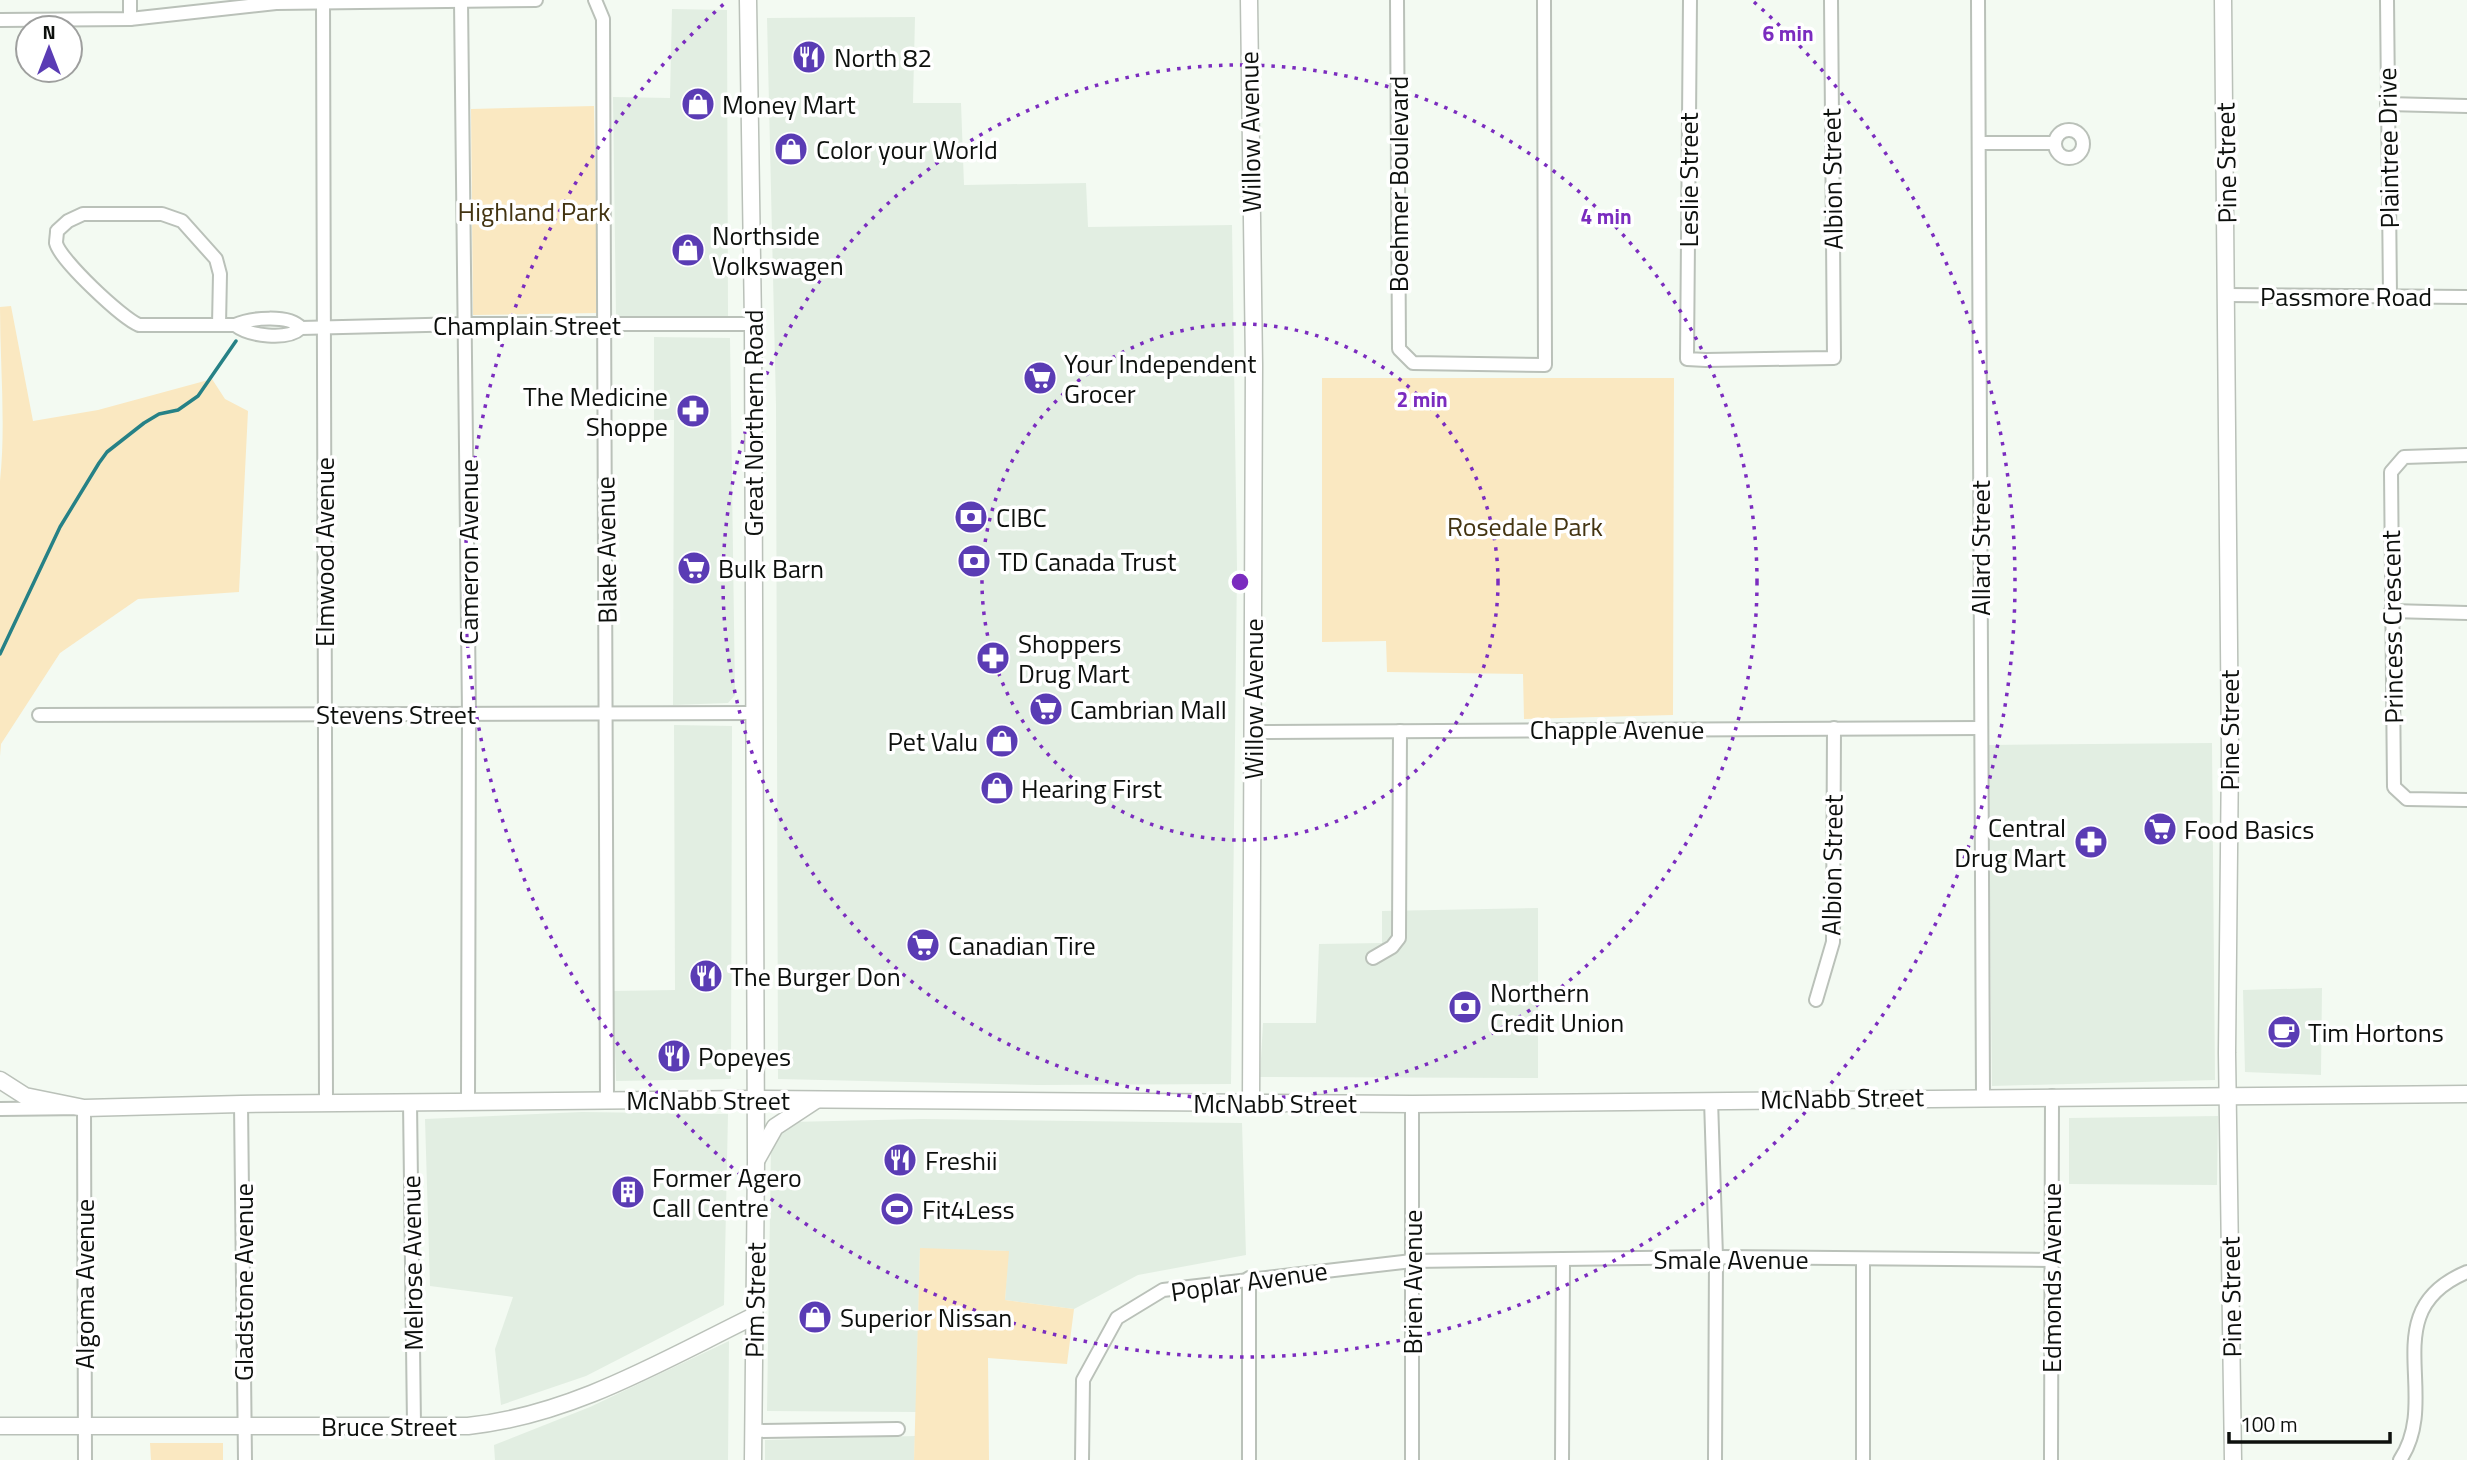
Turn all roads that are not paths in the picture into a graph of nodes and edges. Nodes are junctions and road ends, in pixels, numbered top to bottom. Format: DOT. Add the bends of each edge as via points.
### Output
graph roads {
  1 [pos="130,0"];
  2 [pos="536,0"];
  3 [pos="595,0"];
  4 [pos="748,0"];
  5 [pos="1249,0"];
  6 [pos="1397,0"];
  7 [pos="1544,0"];
  8 [pos="1690,0"];
  9 [pos="1831,0"];
  10 [pos="1978,0"];
  11 [pos="2223,0"];
  12 [pos="2387,0"];
  13 [pos="461,1"];
  14 [pos="323,2"];
  15 [pos="130,19"];
  16 [pos="0,20"];
  17 [pos="2388,104"];
  18 [pos="2467,106"];
  19 [pos="1979,143"];
  20 [pos="2054,143"];
  21 [pos="2226,295"];
  22 [pos="2390,296"];
  23 [pos="2467,297"];
  24 [pos="467,324"];
  25 [pos="753,324"];
  26 [pos="219,325"];
  27 [pos="604,325"];
  28 [pos="324,327"];
  29 [pos="1834,358"];
  30 [pos="2467,455"];
  31 [pos="2391,611"];
  32 [pos="2467,613"];
  33 [pos="754,713"];
  34 [pos="469,714"];
  35 [pos="607,714"];
  36 [pos="39,715"];
  37 [pos="325,715"];
  38 [pos="1834,728"];
  39 [pos="1981,728"];
  40 [pos="1399,731"];
  41 [pos="1253,732"];
  42 [pos="2467,800"];
  43 [pos="1373,958"];
  44 [pos="1816,1000"];
  45 [pos="0,1080"];
  46 [pos="2467,1094"];
  47 [pos="1983,1096"];
  48 [pos="2052,1096"];
  49 [pos="2229,1097"];
  50 [pos="754,1099"];
  51 [pos="817,1100"];
  52 [pos="1711,1100"];
  53 [pos="607,1101"];
  54 [pos="410,1102"];
  55 [pos="468,1102"];
  56 [pos="241,1104"];
  57 [pos="326,1104"];
  58 [pos="1251,1104"];
  59 [pos="1412,1104"];
  60 [pos="84,1108"];
  61 [pos="0,1109"];
  62 [pos="756,1161"];
  63 [pos="1716,1257"];
  64 [pos="1863,1260"];
  65 [pos="2050,1260"];
  66 [pos="1412,1261"];
  67 [pos="1563,1261"];
  68 [pos="2467,1272"];
  69 [pos="1249,1278"];
  70 [pos="754,1316"];
  71 [pos="414,1424"];
  72 [pos="0,1426"];
  73 [pos="85,1426"];
  74 [pos="244,1426"];
  75 [pos="898,1429"];
  76 [pos="753,1431"];
  77 [pos="85,1460"];
  78 [pos="245,1460"];
  79 [pos="753,1460"];
  80 [pos="1082,1460"];
  81 [pos="1249,1460"];
  82 [pos="1412,1460"];
  83 [pos="1562,1460"];
  84 [pos="1715,1460"];
  85 [pos="1863,1460"];
  86 [pos="2051,1460"];
  87 [pos="2233,1460"];
  88 [pos="2400,1460"];
  1 -- 15 [label="street"];
  2 -- 13 [label="street"];
  3 -- 27 [label="street, Blake Avenue" via="603,19"];
  4 -- 25 [label="main road, Great Northern Road"];
  5 -- 41 [label="main road, Willow Avenue"];
  6 -- 7 [label="street, Boehmer Boulevard" via="1399,349 1413,363 1545,365"];
  8 -- 29 [label="street, Leslie Street" via="1687,359"];
  9 -- 29 [label="street, Albion Street"];
  10 -- 19 [label="street, Allard Street"];
  11 -- 21 [label="main road, Pine Street"];
  12 -- 17 [label="street, Plaintree Drive"];
  13 -- 14 [label="street"];
  13 -- 24 [label="street, Cameron Avenue"];
  14 -- 15 [label="street"];
  14 -- 28 [label="street, Elmwood Avenue"];
  15 -- 16 [label="street"];
  17 -- 18 [label="street"];
  17 -- 22 [label="street, Plaintree Drive"];
  19 -- 20 [label="street"];
  19 -- 39 [label="street, Allard Street"];
  21 -- 22 [label="street, Passmore Road"];
  21 -- 49 [label="main road, Pine Street"];
  22 -- 23 [label="street, Passmore Road"];
  24 -- 27 [label="street, Champlain Street"];
  24 -- 28 [label="street, Champlain Street"];
  24 -- 34 [label="street, Cameron Avenue"];
  25 -- 27 [label="street, Champlain Street"];
  25 -- 33 [label="main road, Great Northern Road"];
  26 -- 26 [label="street, Champlain Street" via="216,259 182,221 162,214 83,215 57,231 56,244 76,271 127,320 139,325"];
  26 -- 28 [label="street, Champlain Street" via="246,320"];
  27 -- 35 [label="street, Blake Avenue"];
  28 -- 37 [label="street, Elmwood Avenue"];
  30 -- 31 [label="street, Princess Crescent" via="2404,457 2390,472"];
  31 -- 32 [label="street"];
  31 -- 42 [label="street, Princess Crescent" via="2394,788 2407,799"];
  33 -- 35 [label="street, Stevens Street"];
  33 -- 50 [label="main road, Great Northern Road"];
  34 -- 35 [label="street, Stevens Street"];
  34 -- 37 [label="street, Stevens Street"];
  34 -- 55 [label="street, Cameron Avenue"];
  35 -- 53 [label="street, Blake Avenue"];
  36 -- 37 [label="street, Stevens Street"];
  37 -- 57 [label="street, Elmwood Avenue"];
  38 -- 39 [label="street, Chapple Avenue"];
  38 -- 40 [label="street, Chapple Avenue"];
  38 -- 44 [label="street, Albion Street" via="1833,942"];
  39 -- 47 [label="street, Allard Street"];
  40 -- 41 [label="street, Chapple Avenue"];
  40 -- 43 [label="street" via="1399,938"];
  41 -- 58 [label="main road, Willow Avenue"];
  45 -- 60 [label="main road, McNabb Street" via="25,1096"];
  46 -- 49 [label="main road, McNabb Street"];
  47 -- 48 [label="main road, McNabb Street"];
  47 -- 52 [label="main road, McNabb Street"];
  48 -- 49 [label="main road, McNabb Street"];
  48 -- 65 [label="street, Edmonds Avenue"];
  49 -- 87 [label="main road, Pine Street"];
  50 -- 51 [label="main road, McNabb Street"];
  50 -- 53 [label="main road, McNabb Street"];
  50 -- 62 [label="main road, Pim Street"];
  51 -- 58 [label="main road, McNabb Street"];
  51 -- 62 [label="main road" via="775,1127"];
  52 -- 59 [label="main road, McNabb Street"];
  52 -- 63 [label="street"];
  53 -- 55 [label="main road, McNabb Street"];
  54 -- 55 [label="main road, McNabb Street"];
  54 -- 57 [label="main road, McNabb Street"];
  54 -- 71 [label="street, Melrose Avenue"];
  56 -- 57 [label="main road, McNabb Street"];
  56 -- 60 [label="main road, McNabb Street"];
  56 -- 74 [label="street, Gladstone Avenue"];
  58 -- 59 [label="main road, McNabb Street"];
  59 -- 66 [label="street, Brien Avenue"];
  60 -- 61 [label="street, McNabb Street"];
  60 -- 73 [label="street, Algoma Avenue"];
  62 -- 70 [label="main road, Pim Street"];
  63 -- 64 [label="street, Smale Avenue"];
  63 -- 67 [label="street, Smale Avenue"];
  63 -- 84 [label="street"];
  64 -- 65 [label="street, Smale Avenue"];
  64 -- 85 [label="street"];
  65 -- 86 [label="street, Edmonds Avenue"];
  66 -- 67 [label="street, Smale Avenue"];
  66 -- 69 [label="street, Poplar Avenue"];
  66 -- 82 [label="street, Brien Avenue"];
  67 -- 83 [label="street"];
  68 -- 88 [label="street" via="2437,1290 2420,1310 2414,1340 2415,1416 2409,1445"];
  69 -- 80 [label="street, Poplar Avenue" via="1163,1290 1117,1318 1083,1380"];
  69 -- 81 [label="street"];
  70 -- 71 [label="main road, Bruce Street" via="546,1412 468,1426"];
  70 -- 76 [label="main road, Pim Street"];
  71 -- 74 [label="main road, Bruce Street"];
  72 -- 73 [label="main road, Bruce Street"];
  73 -- 74 [label="main road, Bruce Street"];
  73 -- 77 [label="street, Algoma Avenue"];
  74 -- 78 [label="street, Gladstone Avenue"];
  75 -- 76 [label="street"];
  76 -- 79 [label="main road, Pim Street"];
}
